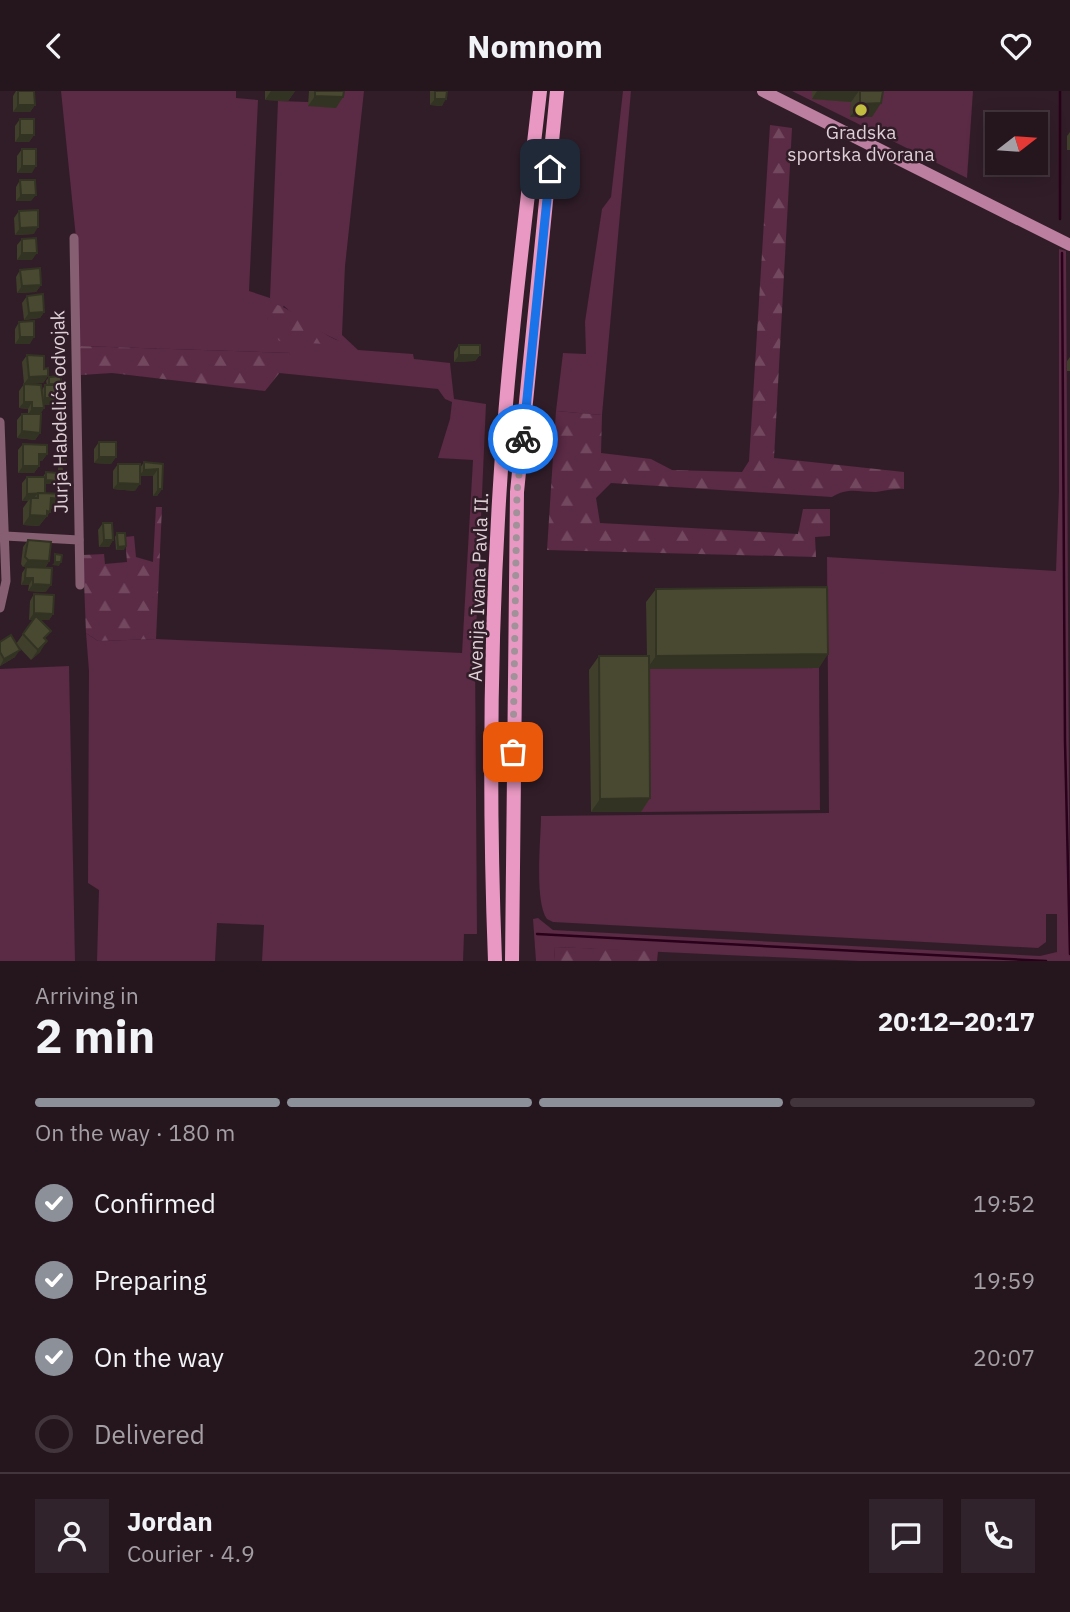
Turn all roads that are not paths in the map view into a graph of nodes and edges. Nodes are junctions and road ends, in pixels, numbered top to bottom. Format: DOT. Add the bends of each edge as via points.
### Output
graph roads {
  1 [pos="540,91"];
  2 [pos="557,91"];
  3 [pos="763,91"];
  4 [pos="74,238"];
  5 [pos="1070,244"];
  6 [pos="0,422"];
  7 [pos="2,495"];
  8 [pos="5,536"];
  9 [pos="79,540"];
  10 [pos="80,585"];
  11 [pos="0,608"];
  12 [pos="495,961"];
  13 [pos="512,961"];
  1 -- 12 [label="main road, Avenija Ivana Pavla II." via="500,486 494,672"];
  2 -- 13 [label="main road, Avenija Ivana Pavla II." via="517,492"];
  3 -- 5 [label="main road"];
  4 -- 9 [label="street, Jurja Habdelića odvojak"];
  6 -- 7 [label="street"];
  7 -- 8 [label="street"];
  8 -- 9 [label="street"];
  8 -- 11 [label="street" via="6,590"];
  9 -- 10 [label="street, Jurja Habdelića odvojak"];
}
